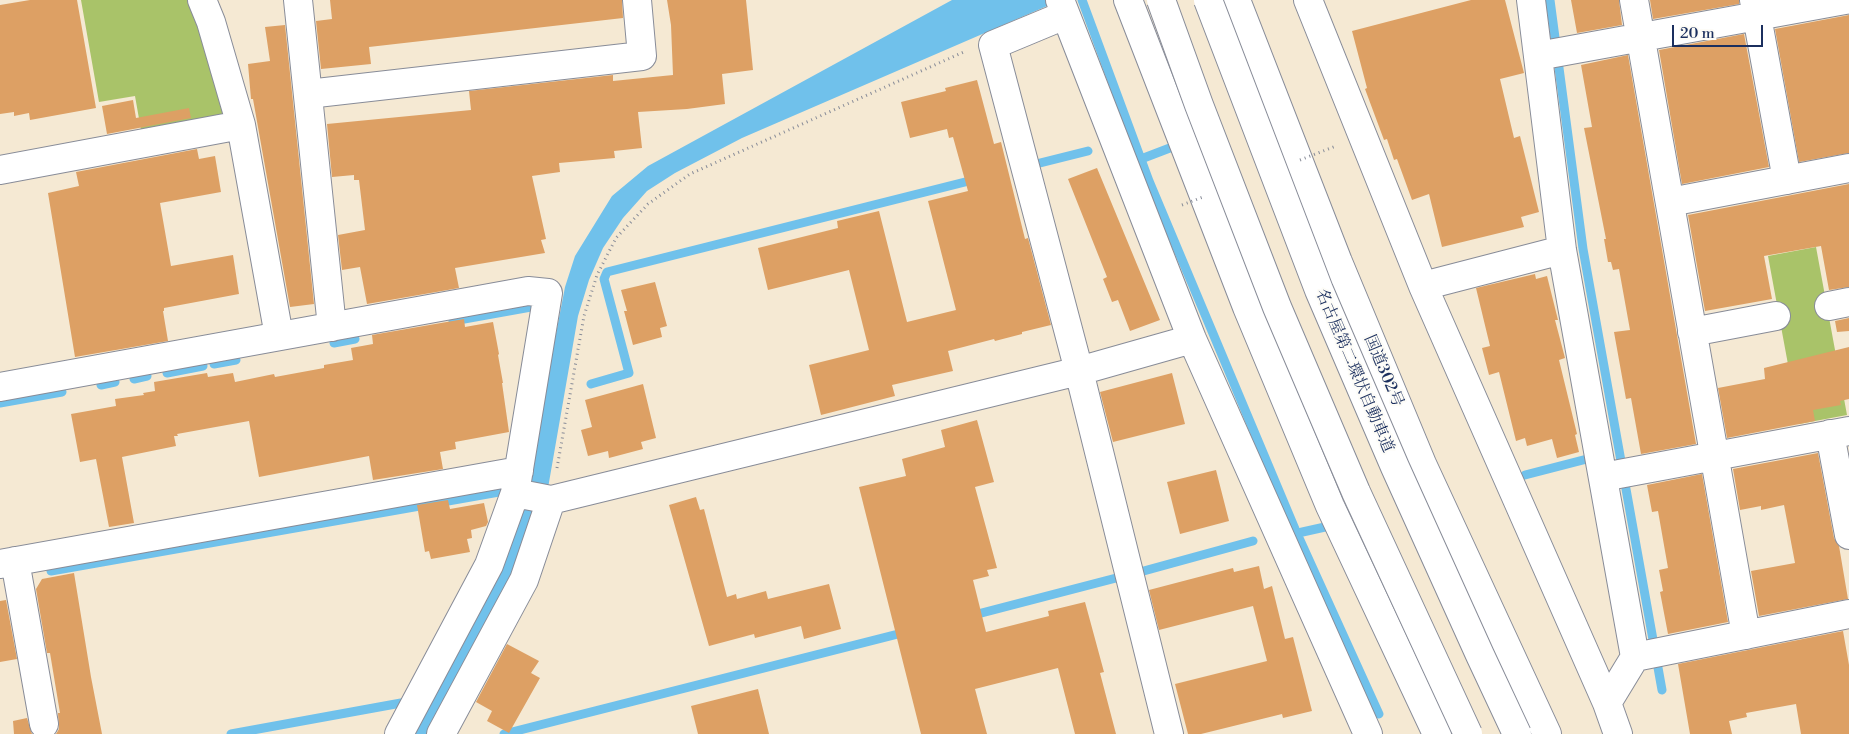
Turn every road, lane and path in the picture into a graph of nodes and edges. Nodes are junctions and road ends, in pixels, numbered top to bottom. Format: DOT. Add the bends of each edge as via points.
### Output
graph roads {
  1 [pos="202,0"];
  2 [pos="298,0"];
  3 [pos="636,0"];
  4 [pos="1128,0"];
  5 [pos="1161,0"];
  6 [pos="1208,0"];
  7 [pos="1236,0"];
  8 [pos="1308,0"];
  9 [pos="1531,0"];
  10 [pos="1634,0"];
  11 [pos="1845,0"];
  12 [pos="1062,7"];
  13 [pos="1755,8"];
  14 [pos="1641,37"];
  15 [pos="993,45"];
  16 [pos="1552,54"];
  17 [pos="308,94"];
  18 [pos="241,125"];
  19 [pos="1849,168"];
  20 [pos="0,170"];
  21 [pos="1787,180"];
  22 [pos="1670,202"];
  23 [pos="1562,250"];
  24 [pos="1423,286"];
  25 [pos="1776,316"];
  26 [pos="332,327"];
  27 [pos="1692,332"];
  28 [pos="278,336"];
  29 [pos="1192,339"];
  30 [pos="1078,371"];
  31 [pos="0,387"];
  32 [pos="1839,432"];
  33 [pos="1714,456"];
  34 [pos="1618,474"];
  35 [pos="519,486"];
  36 [pos="549,500"];
  37 [pos="1849,535"];
  38 [pos="7,562"];
  39 [pos="1849,614"];
  40 [pos="1746,634"];
  41 [pos="1650,654"];
  42 [pos="1607,703"];
  43 [pos="44,724"];
  44 [pos="1367,733"];
  45 [pos="399,734"];
  46 [pos="441,734"];
  47 [pos="1170,734"];
  48 [pos="1437,734"];
  49 [pos="1468,734"];
  50 [pos="1518,734"];
  51 [pos="1548,734"];
  52 [pos="1618,734"];
  1 -- 18 [label="main road" via="212,22"];
  2 -- 17 [label="main road"];
  3 -- 17 [label="main road" via="642,56"];
  4 -- 48 [label="main road" via="1247,307 1330,506"];
  5 -- 49 [label="main road, bridge" via="1277,307 1356,492"];
  6 -- 50 [label="main road, 名古屋第二環状自動車道, bridge" via="1319,290 1399,476"];
  7 -- 51 [label="main road, 国道302号" via="1338,262 1422,464"];
  8 -- 24 [label="main road"];
  9 -- 16 [label="main road"];
  10 -- 14 [label="main road"];
  11 -- 13 [label="main road"];
  12 -- 15 [label="main road"];
  12 -- 29 [label="main road"];
  13 -- 14 [label="main road"];
  13 -- 21 [label="main road"];
  14 -- 16 [label="main road"];
  14 -- 22 [label="main road"];
  15 -- 30 [label="main road"];
  15 -- 36 [label="path" via="976,47 690,174 648,204 616,238 596,276 584,316"];
  16 -- 23 [label="main road"];
  17 -- 26 [label="main road"];
  18 -- 20 [label="main road"];
  18 -- 28 [label="main road"];
  19 -- 21 [label="main road"];
  21 -- 22 [label="main road"];
  22 -- 27 [label="main road"];
  23 -- 24 [label="main road"];
  23 -- 34 [label="main road"];
  24 -- 42 [label="main road"];
  25 -- 27 [label="main road"];
  26 -- 28 [label="main road"];
  26 -- 35 [label="main road" via="528,291 548,293"];
  27 -- 33 [label="main road"];
  28 -- 31 [label="main road"];
  29 -- 30 [label="main road"];
  29 -- 44 [label="main road"];
  30 -- 36 [label="main road"];
  30 -- 47 [label="main road"];
  32 -- 33 [label="main road"];
  32 -- 37 [label="main road"];
  33 -- 34 [label="main road"];
  33 -- 40 [label="main road"];
  34 -- 41 [label="main road"];
  35 -- 36 [label="main road"];
  35 -- 38 [label="main road"];
  35 -- 45 [label="main road" via="489,565"];
  36 -- 46 [label="main road" via="524,580"];
  38 -- 43 [label="main road"];
  39 -- 40 [label="main road"];
  40 -- 41 [label="main road"];
  41 -- 42 [label="main road"];
  42 -- 52 [label="main road"];
}
